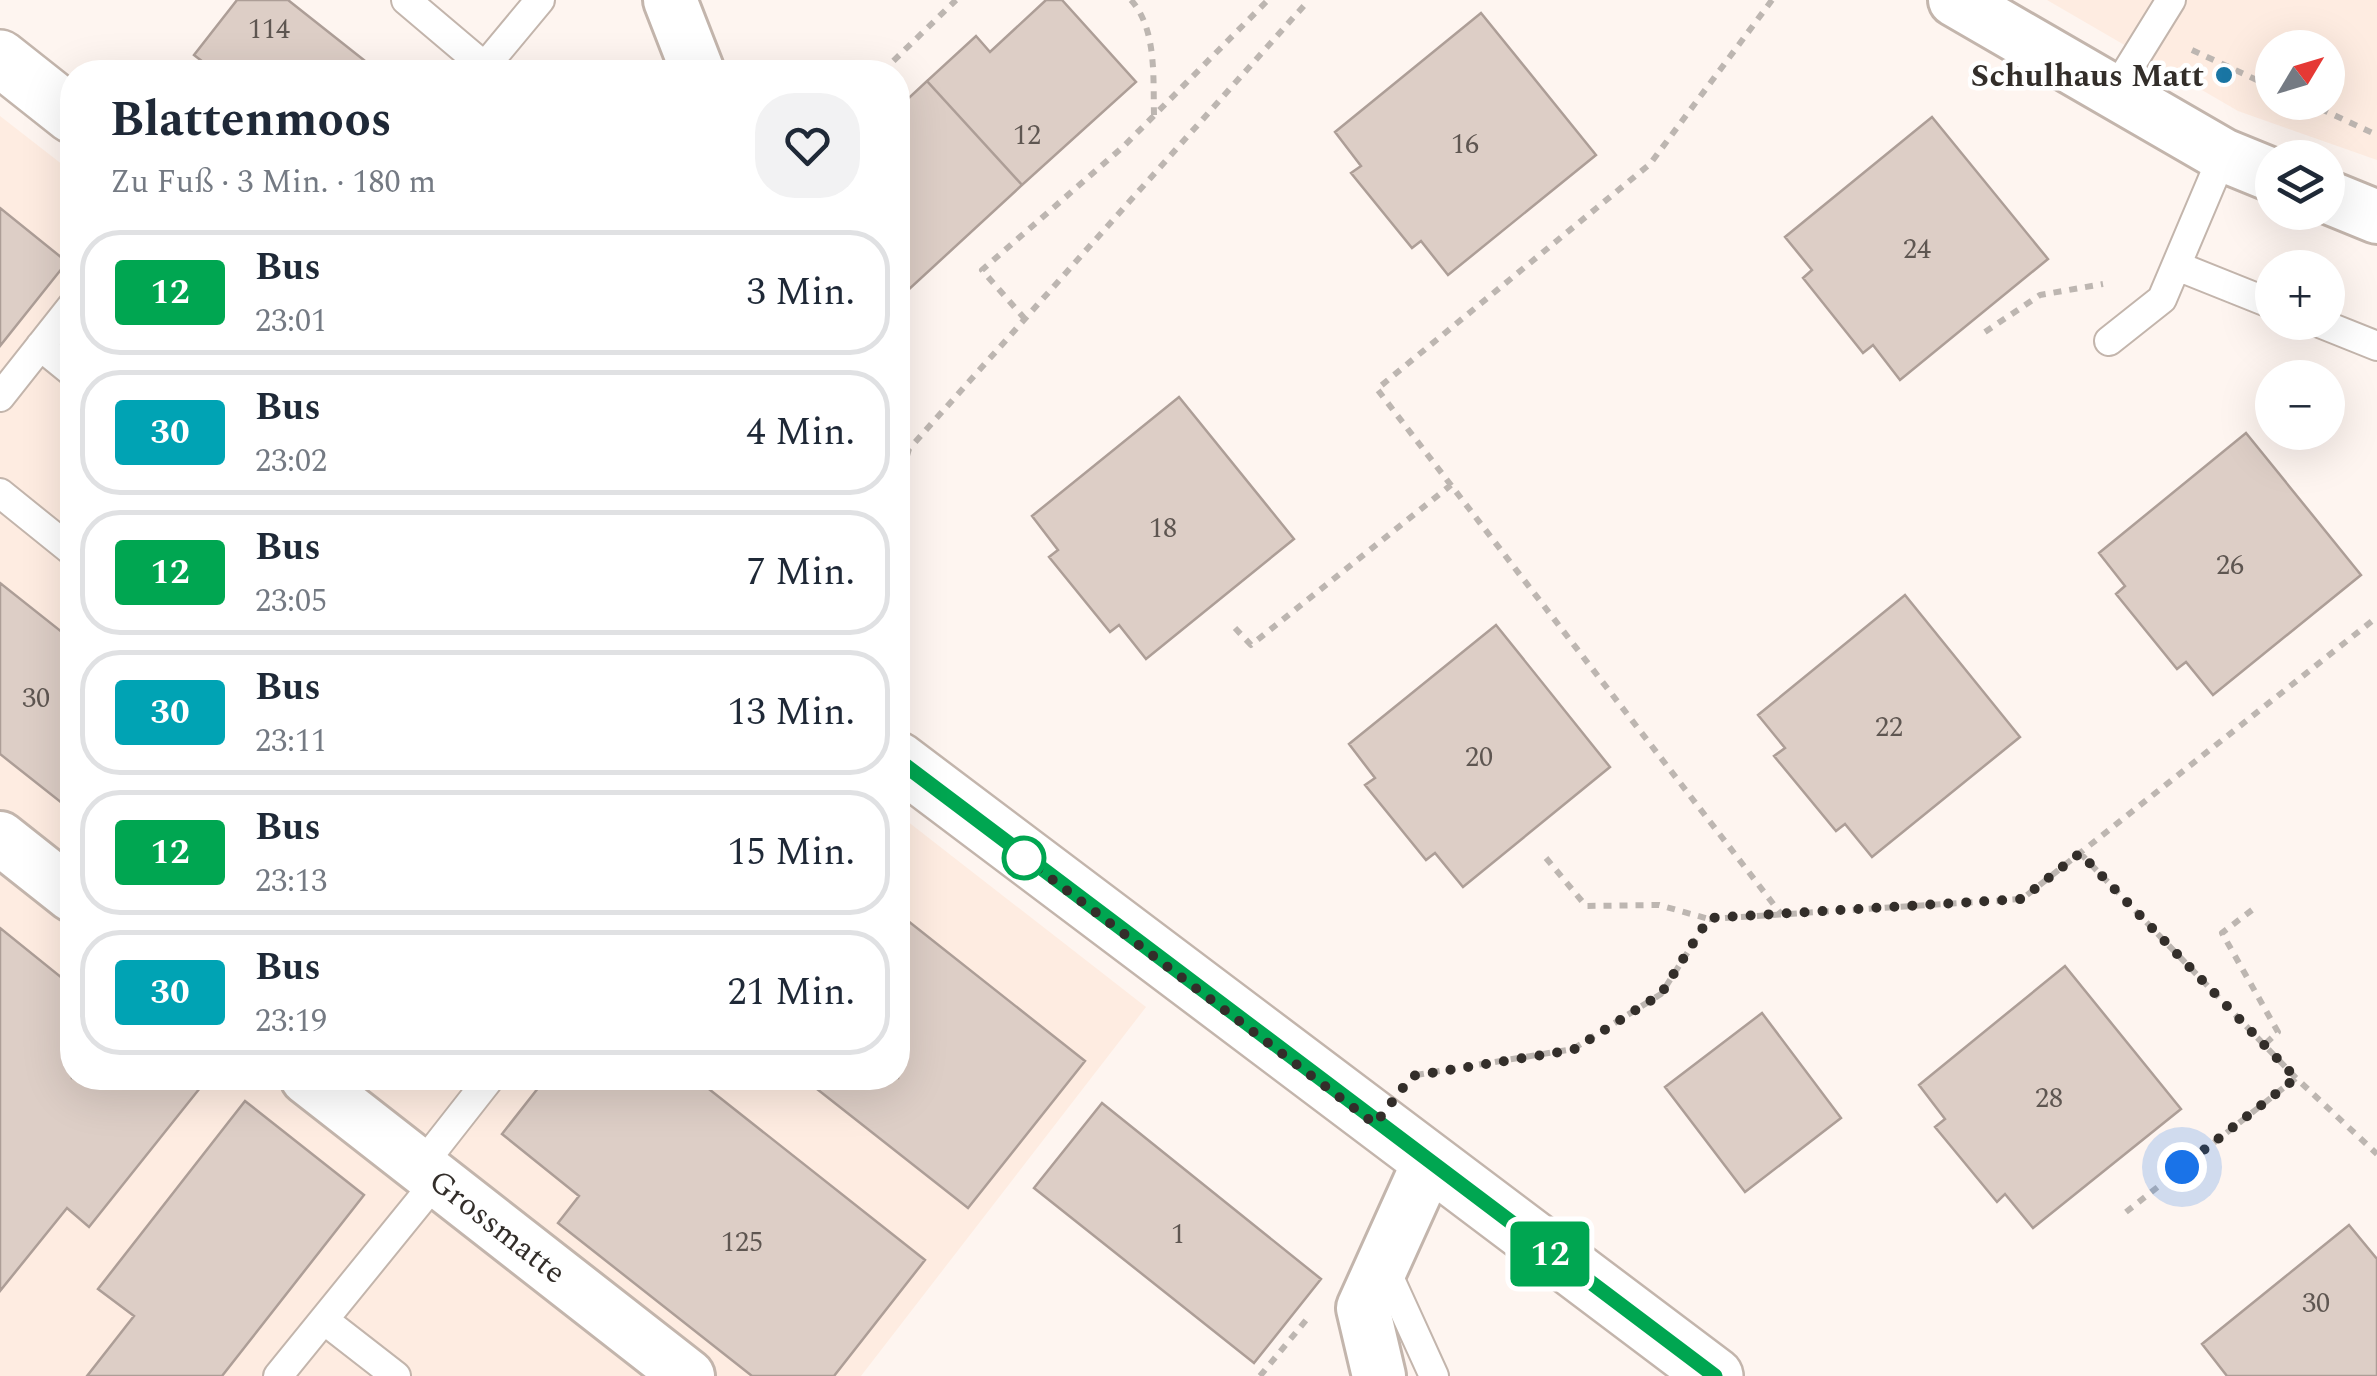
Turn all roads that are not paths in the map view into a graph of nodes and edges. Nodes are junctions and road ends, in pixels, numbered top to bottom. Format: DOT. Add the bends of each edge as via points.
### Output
graph roads {
  1 [pos="406,0"];
  2 [pos="540,0"];
  3 [pos="670,0"];
  4 [pos="1955,0"];
  5 [pos="2171,0"];
  6 [pos="0,58"];
  7 [pos="477,60"];
  8 [pos="495,60"];
  9 [pos="693,60"];
  10 [pos="2114,92"];
  11 [pos="60,106"];
  12 [pos="2222,155"];
  13 [pos="2255,168"];
  14 [pos="2345,205"];
  15 [pos="2377,217"];
  16 [pos="2178,266"];
  17 [pos="2255,297"];
  18 [pos="60,321"];
  19 [pos="2345,333"];
  20 [pos="2109,340"];
  21 [pos="40,346"];
  22 [pos="2377,346"];
  23 [pos="60,362"];
  24 [pos="0,397"];
  25 [pos="0,494"];
  26 [pos="60,542"];
  27 [pos="910,769"];
  28 [pos="0,838"];
  29 [pos="60,885"];
  30 [pos="323,1090"];
  31 [pos="482,1090"];
  32 [pos="1428,1164"];
  33 [pos="429,1172"];
  34 [pos="1382,1263"];
  35 [pos="324,1320"];
  36 [pos="278,1376"];
  37 [pos="396,1376"];
  38 [pos="688,1376"];
  39 [pos="1379,1376"];
  40 [pos="1434,1376"];
  41 [pos="1715,1376"];
  1 -- 7 [label="lane"];
  2 -- 8 [label="lane"];
  3 -- 9 [label="street"];
  4 -- 10 [label="street"];
  5 -- 10 [label="lane"];
  6 -- 11 [label="main road"];
  10 -- 12 [label="street"];
  12 -- 13 [label="street"];
  12 -- 16 [label="lane"];
  14 -- 15 [label="street"];
  16 -- 17 [label="lane"];
  16 -- 20 [label="lane" via="2162,299"];
  18 -- 21 [label="lane"];
  19 -- 22 [label="lane"];
  21 -- 23 [label="lane"];
  21 -- 24 [label="lane"];
  25 -- 26 [label="lane"];
  27 -- 32 [label="main road"];
  28 -- 29 [label="street"];
  30 -- 33 [label="street, Grossmatte"];
  31 -- 33 [label="lane"];
  32 -- 34 [label="street"];
  32 -- 41 [label="main road"];
  33 -- 35 [label="lane"];
  33 -- 38 [label="street, Grossmatte"];
  34 -- 39 [label="street" via="1362,1308"];
  34 -- 40 [label="lane"];
  35 -- 36 [label="lane"];
  35 -- 37 [label="lane"];
}
